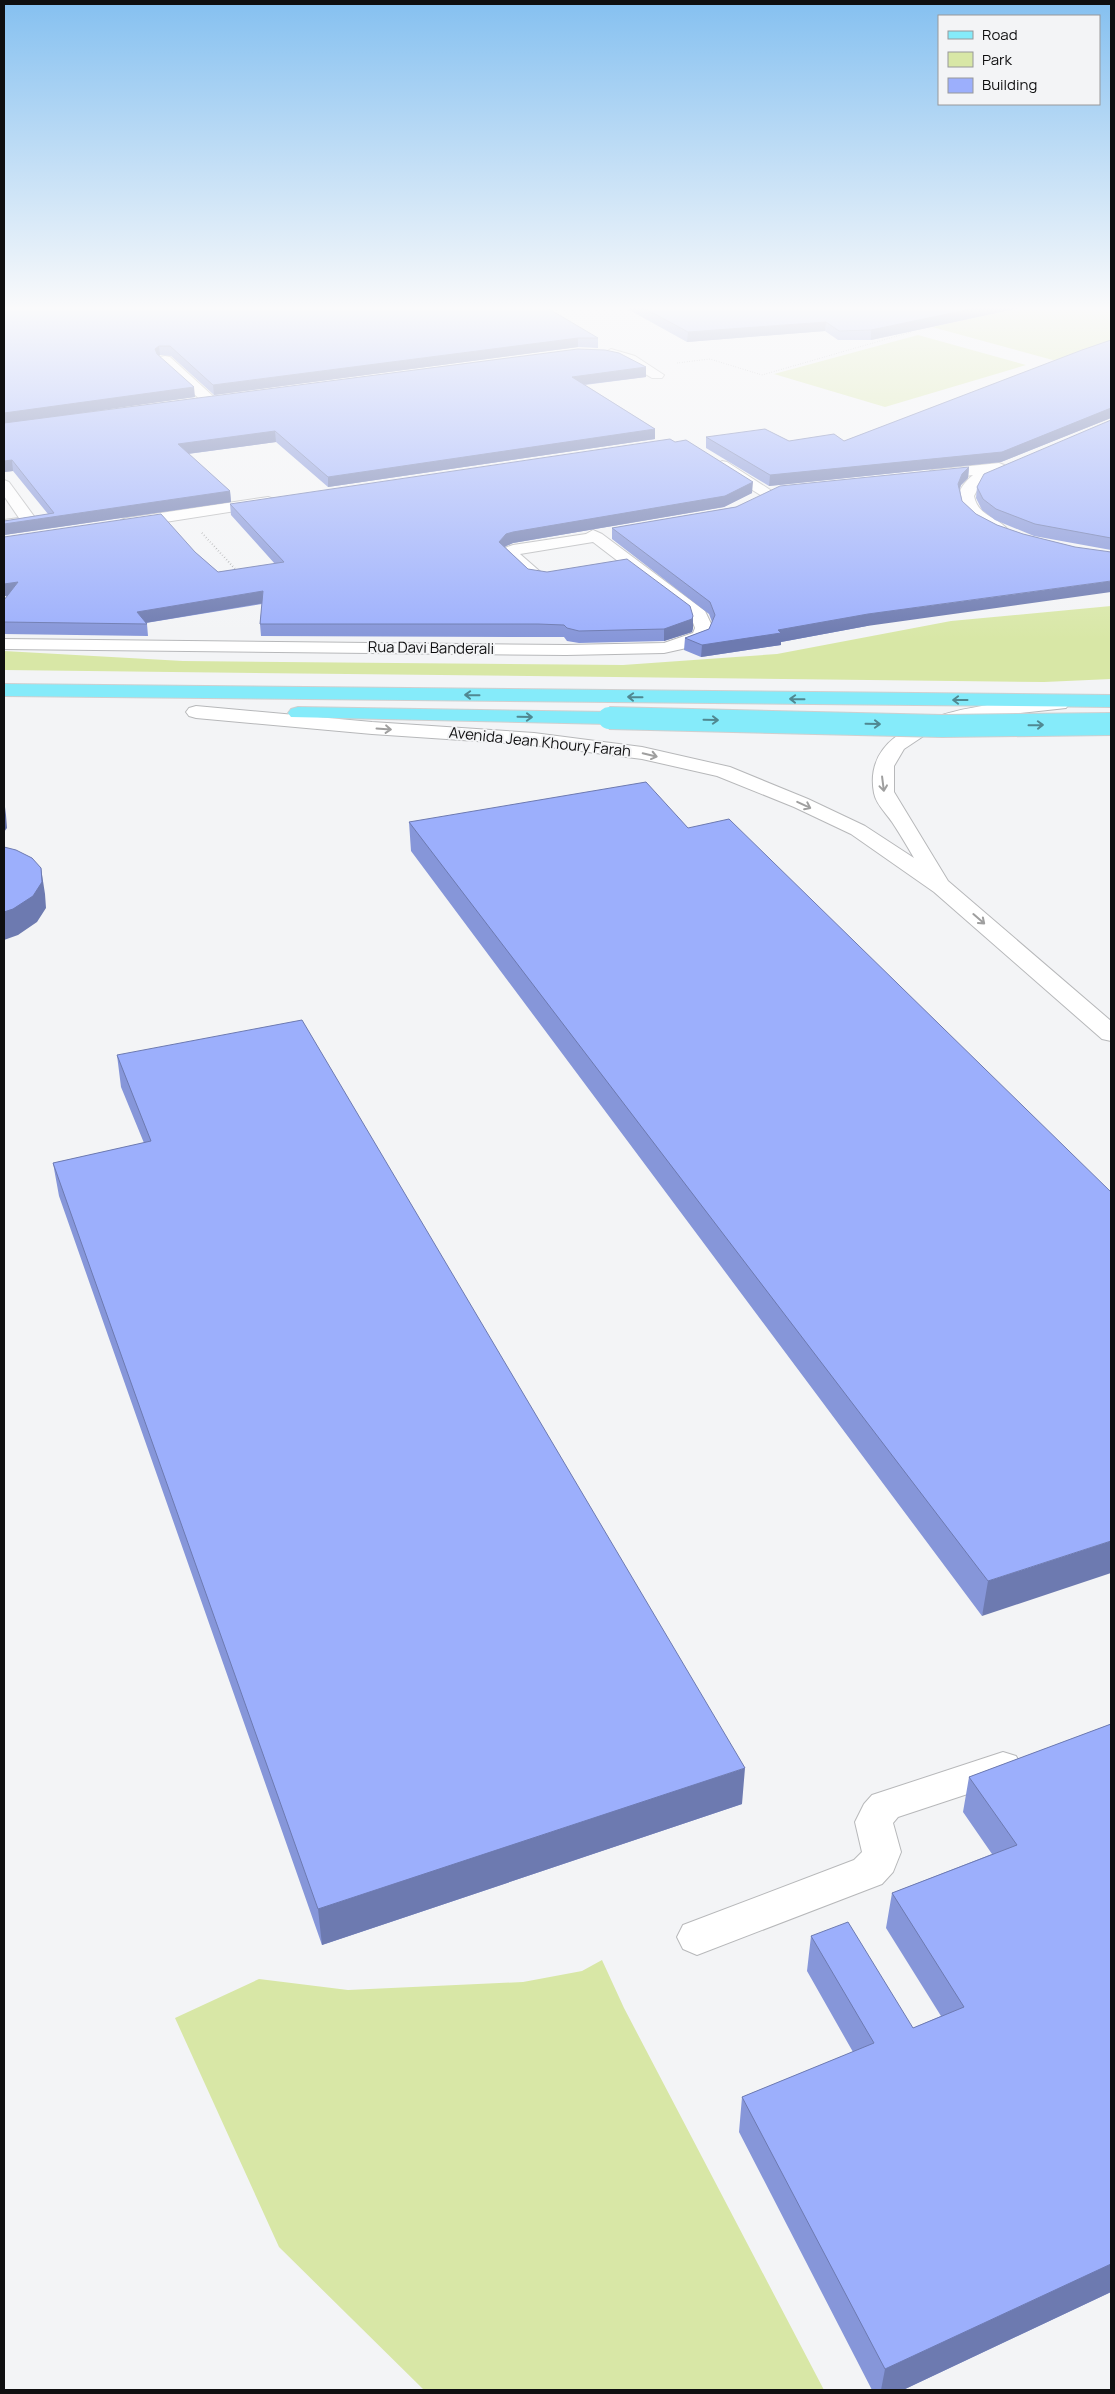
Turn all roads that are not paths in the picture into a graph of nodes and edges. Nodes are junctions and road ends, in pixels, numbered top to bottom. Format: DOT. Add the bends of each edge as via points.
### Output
graph roads {
  1 [pos="711,458"];
  2 [pos="913,476"];
  3 [pos="4,484"];
  4 [pos="785,489"];
  5 [pos="767,493"];
  6 [pos="288,499"];
  7 [pos="749,503"];
  8 [pos="116,525"];
  9 [pos="4,526"];
  10 [pos="1014,537"];
  11 [pos="630,563"];
  12 [pos="612,566"];
  13 [pos="556,575"];
  14 [pos="4,644"];
  15 [pos="4,690"];
  16 [pos="1111,701"];
  17 [pos="1078,702"];
  18 [pos="4,707"];
  19 [pos="69,709"];
  20 [pos="186,712"];
  21 [pos="1111,724"];
  22 [pos="942,887"];
  23 [pos="1111,1034"];
  24 [pos="1036,1756"];
  25 [pos="698,1937"];
  1 -- 5 [label="street"];
  2 -- 10 [label="street" via="1006,466 976,480 968,492 967,501 975,515"];
  3 -- 9 [label="street" via="28,519"];
  4 -- 5 [label="street"];
  5 -- 7 [label="street"];
  6 -- 8 [label="street"];
  11 -- 12 [label="street"];
  11 -- 13 [label="street, Rua Davi Banderali" via="600,534 509,553 535,575"];
  11 -- 14 [label="street, Rua Davi Banderali" via="699,615 704,628 701,636 664,648 566,650"];
  17 -- 15 [label="main road, one-way"];
  16 -- 17 [label="main road"];
  17 -- 22 [label="street, Avenida Jean Khoury Farah, one-way" via="1019,706 924,726 900,741 886,760 882,777 884,794"];
  18 -- 19 [label="main road"];
  20 -- 21 [label="main road, one-way, bridge" via="942,726"];
  20 -- 22 [label="street, Avenida Jean Khoury Farah, one-way" via="534,739 642,753 723,771 858,830"];
  22 -- 23 [label="street, Avenida Jean Khoury Farah, one-way"];
  24 -- 25 [label="street" via="885,1806 875,1815 872,1824 881,1849 879,1860 868,1872"];
}
